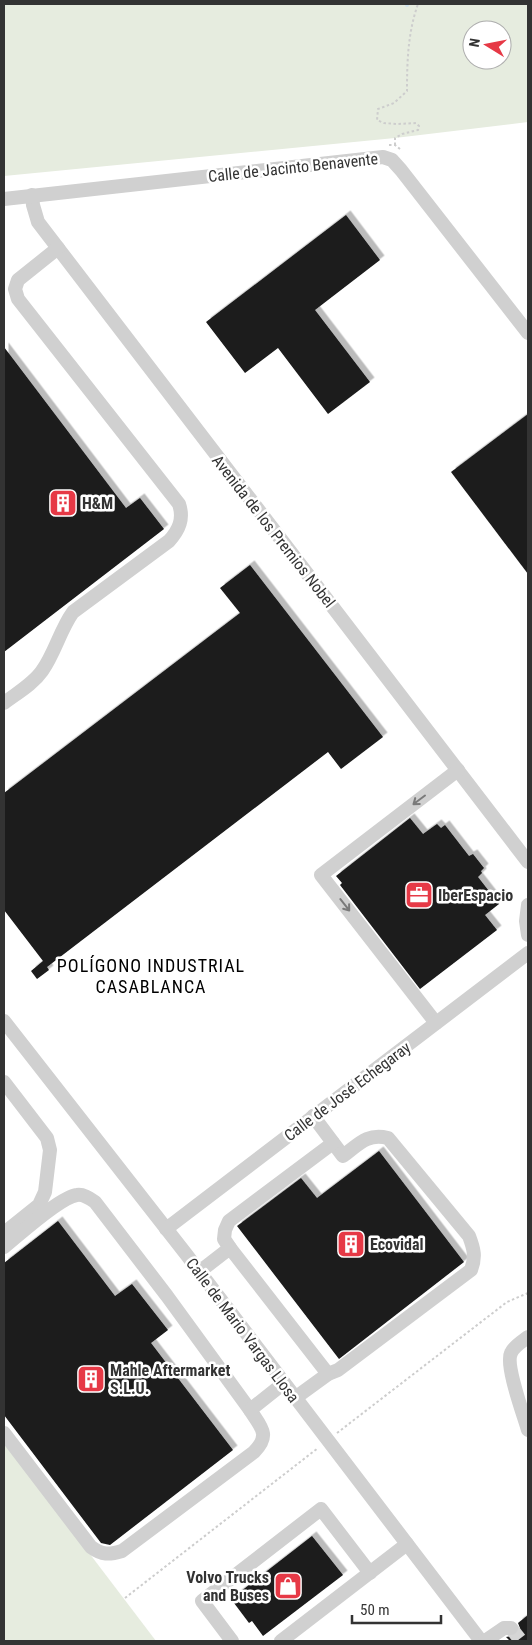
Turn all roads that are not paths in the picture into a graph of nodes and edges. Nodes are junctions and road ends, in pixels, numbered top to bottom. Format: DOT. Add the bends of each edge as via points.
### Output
graph roads {
  1 [pos="32,195"];
  2 [pos="4,199"];
  3 [pos="58,248"];
  4 [pos="528,333"];
  5 [pos="4,703"];
  6 [pos="458,770"];
  7 [pos="528,862"];
  8 [pos="528,905"];
  9 [pos="528,935"];
  10 [pos="528,953"];
  11 [pos="4,1021"];
  12 [pos="436,1023"];
  13 [pos="4,1082"];
  14 [pos="313,1116"];
  15 [pos="333,1143"];
  16 [pos="166,1229"];
  17 [pos="4,1233"];
  18 [pos="4,1247"];
  19 [pos="230,1248"];
  20 [pos="199,1272"];
  21 [pos="528,1337"];
  22 [pos="328,1374"];
  23 [pos="284,1383"];
  24 [pos="295,1398"];
  25 [pos="250,1410"];
  26 [pos="528,1430"];
  27 [pos="4,1433"];
  28 [pos="407,1544"];
  29 [pos="370,1573"];
  30 [pos="511,1628"];
  31 [pos="232,1641"];
  32 [pos="281,1641"];
  33 [pos="481,1641"];
  34 [pos="485,1641"];
  1 -- 2 [label="street, Calle de Jacinto Benavente"];
  1 -- 3 [label="street, Avenida de los Premios Nobel" via="38,222"];
  1 -- 4 [label="street, Calle de Jacinto Benavente" via="383,157 392,160 401,170"];
  3 -- 5 [label="street" via="18,280 15,289 18,298 179,504 181,522 169,542 73,612 42,670"];
  3 -- 6 [label="street, Avenida de los Premios Nobel"];
  6 -- 7 [label="street, Avenida de los Premios Nobel"];
  6 -- 12 [label="street, one-way" via="321,875"];
  8 -- 9 [label="street"];
  10 -- 12 [label="street, Calle de José Echegaray"];
  11 -- 16 [label="street, Calle de Mario Vargas Llosa"];
  12 -- 14 [label="street, Calle de José Echegaray"];
  13 -- 17 [label="street" via="47,1138 50,1150 39,1205"];
  14 -- 15 [label="street"];
  14 -- 16 [label="street, Calle de José Echegaray"];
  15 -- 19 [label="street" via="229,1221 224,1239"];
  15 -- 22 [label="street" via="343,1156 370,1137 388,1138 469,1236 474,1256 471,1270 338,1370"];
  16 -- 20 [label="street, Calle de Mario Vargas Llosa"];
  18 -- 25 [label="street" via="64,1201 76,1195 87,1196 167,1296"];
  19 -- 20 [label="street"];
  19 -- 22 [label="street"];
  20 -- 23 [label="street, Calle de Mario Vargas Llosa"];
  21 -- 26 [label="street" via="511,1353 510,1359 510,1370"];
  22 -- 24 [label="street"];
  23 -- 24 [label="street, Calle de Mario Vargas Llosa"];
  23 -- 25 [label="street"];
  24 -- 28 [label="street, Calle de Mario Vargas Llosa"];
  25 -- 27 [label="street" via="262,1427 262,1444 122,1551 104,1554 91,1546"];
  28 -- 29 [label="street"];
  28 -- 33 [label="street, Calle de Mario Vargas Llosa"];
  29 -- 31 [label="street" via="321,1509 202,1601"];
  29 -- 32 [label="street"];
  30 -- 34 [label="street" via="504,1628"];
}
